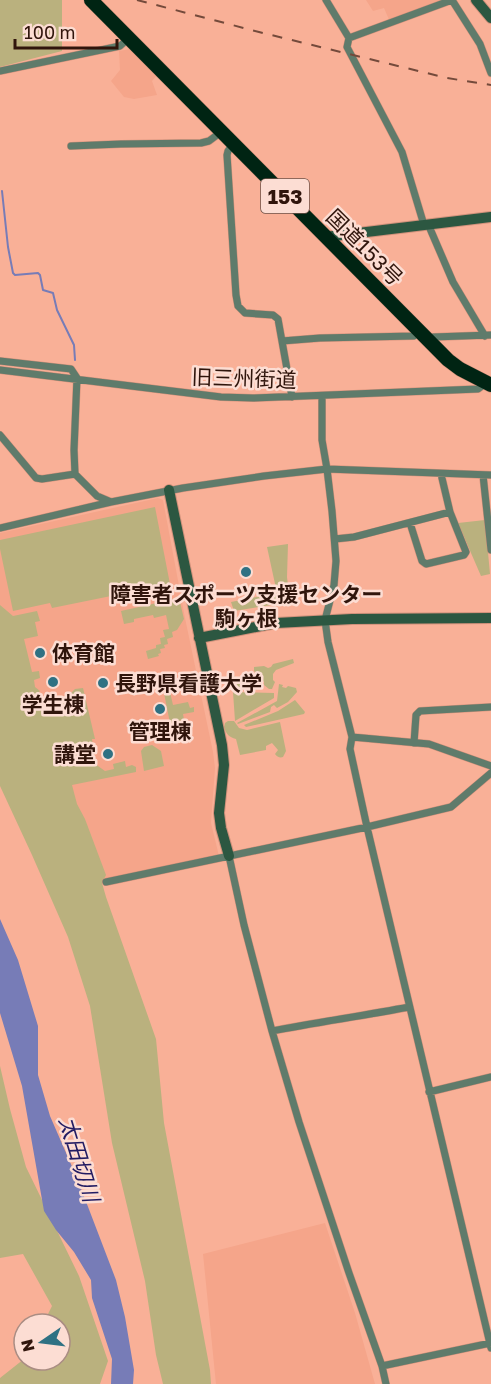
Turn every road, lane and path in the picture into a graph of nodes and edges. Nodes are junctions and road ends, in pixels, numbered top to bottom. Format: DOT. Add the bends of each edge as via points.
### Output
graph roads {
  1 [pos="91,0"];
  2 [pos="326,0"];
  3 [pos="476,0"];
  4 [pos="491,18"];
  5 [pos="129,38"];
  6 [pos="349,38"];
  7 [pos="0,71"];
  8 [pos="491,73"];
  9 [pos="221,132"];
  10 [pos="233,144"];
  11 [pos="71,146"];
  12 [pos="491,217"];
  13 [pos="426,224"];
  14 [pos="325,237"];
  15 [pos="424,336"];
  16 [pos="488,336"];
  17 [pos="282,341"];
  18 [pos="0,361"];
  19 [pos="0,370"];
  20 [pos="78,378"];
  21 [pos="489,384"];
  22 [pos="322,396"];
  23 [pos="292,397"];
  24 [pos="0,435"];
  25 [pos="327,468"];
  26 [pos="75,474"];
  27 [pos="441,474"];
  28 [pos="487,475"];
  29 [pos="169,490"];
  30 [pos="111,502"];
  31 [pos="450,512"];
  32 [pos="410,523"];
  33 [pos="0,528"];
  34 [pos="335,539"];
  35 [pos="491,550"];
  36 [pos="491,618"];
  37 [pos="325,620"];
  38 [pos="200,638"];
  39 [pos="491,707"];
  40 [pos="352,737"];
  41 [pos="414,742"];
  42 [pos="491,766"];
  43 [pos="491,773"];
  44 [pos="367,827"];
  45 [pos="229,856"];
  46 [pos="106,882"];
  47 [pos="409,1007"];
  48 [pos="272,1031"];
  49 [pos="491,1077"];
  50 [pos="429,1092"];
  51 [pos="491,1345"];
  52 [pos="382,1366"];
  53 [pos="386,1384"];
  1 -- 5 [label="highway, 国道153号 / 153"];
  2 -- 6 [label="street"];
  3 -- 4 [label="street"];
  5 -- 7 [label="street" via="120,46"];
  5 -- 9 [label="highway, 国道153号 / 153"];
  6 -- 8 [label="street" via="452,0 480,44"];
  6 -- 13 [label="street" via="347,47 402,152"];
  9 -- 10 [label="highway, 国道153号 / 153"];
  9 -- 11 [label="street" via="201,143"];
  10 -- 14 [label="highway, 国道153号 / 153"];
  10 -- 17 [label="street" via="227,155 238,306 244,313 273,315 278,319"];
  12 -- 13 [label="street"];
  13 -- 14 [label="street"];
  13 -- 16 [label="street" via="453,282"];
  14 -- 15 [label="highway, 国道153号 / 153"];
  15 -- 16 [label="street"];
  15 -- 17 [label="street"];
  15 -- 21 [label="highway, 国道153号 / 153" via="454,365"];
  17 -- 23 [label="street"];
  18 -- 20 [label="street" via="71,369"];
  19 -- 20 [label="street, 旧三州街道"];
  20 -- 23 [label="street, 旧三州街道" via="221,397"];
  20 -- 26 [label="street"];
  21 -- 22 [label="street, 旧三州街道" via="478,389"];
  22 -- 23 [label="street, 旧三州街道"];
  22 -- 25 [label="street" via="322,440"];
  24 -- 26 [label="street" via="36,478"];
  25 -- 27 [label="street"];
  25 -- 29 [label="street"];
  25 -- 34 [label="street"];
  26 -- 30 [label="street" via="97,496"];
  27 -- 28 [label="street"];
  27 -- 31 [label="street"];
  28 -- 35 [label="street"];
  29 -- 30 [label="street"];
  29 -- 38 [label="street"];
  30 -- 33 [label="street"];
  31 -- 32 [label="street"];
  31 -- 32 [label="street" via="464,555 426,564"];
  32 -- 34 [label="street"];
  34 -- 37 [label="street" via="334,585"];
  36 -- 37 [label="street"];
  37 -- 38 [label="street" via="276,623"];
  37 -- 40 [label="street"];
  38 -- 45 [label="street" via="222,745 219,813"];
  39 -- 41 [label="street" via="420,711 416,715"];
  40 -- 41 [label="street"];
  40 -- 44 [label="street" via="350,749"];
  41 -- 42 [label="street"];
  43 -- 44 [label="street" via="451,807"];
  44 -- 45 [label="street"];
  44 -- 47 [label="street"];
  45 -- 46 [label="street"];
  45 -- 48 [label="street"];
  47 -- 48 [label="street"];
  47 -- 50 [label="street"];
  48 -- 52 [label="street"];
  49 -- 50 [label="street"];
  50 -- 51 [label="street"];
  51 -- 52 [label="street"];
  52 -- 53 [label="street"];
}
